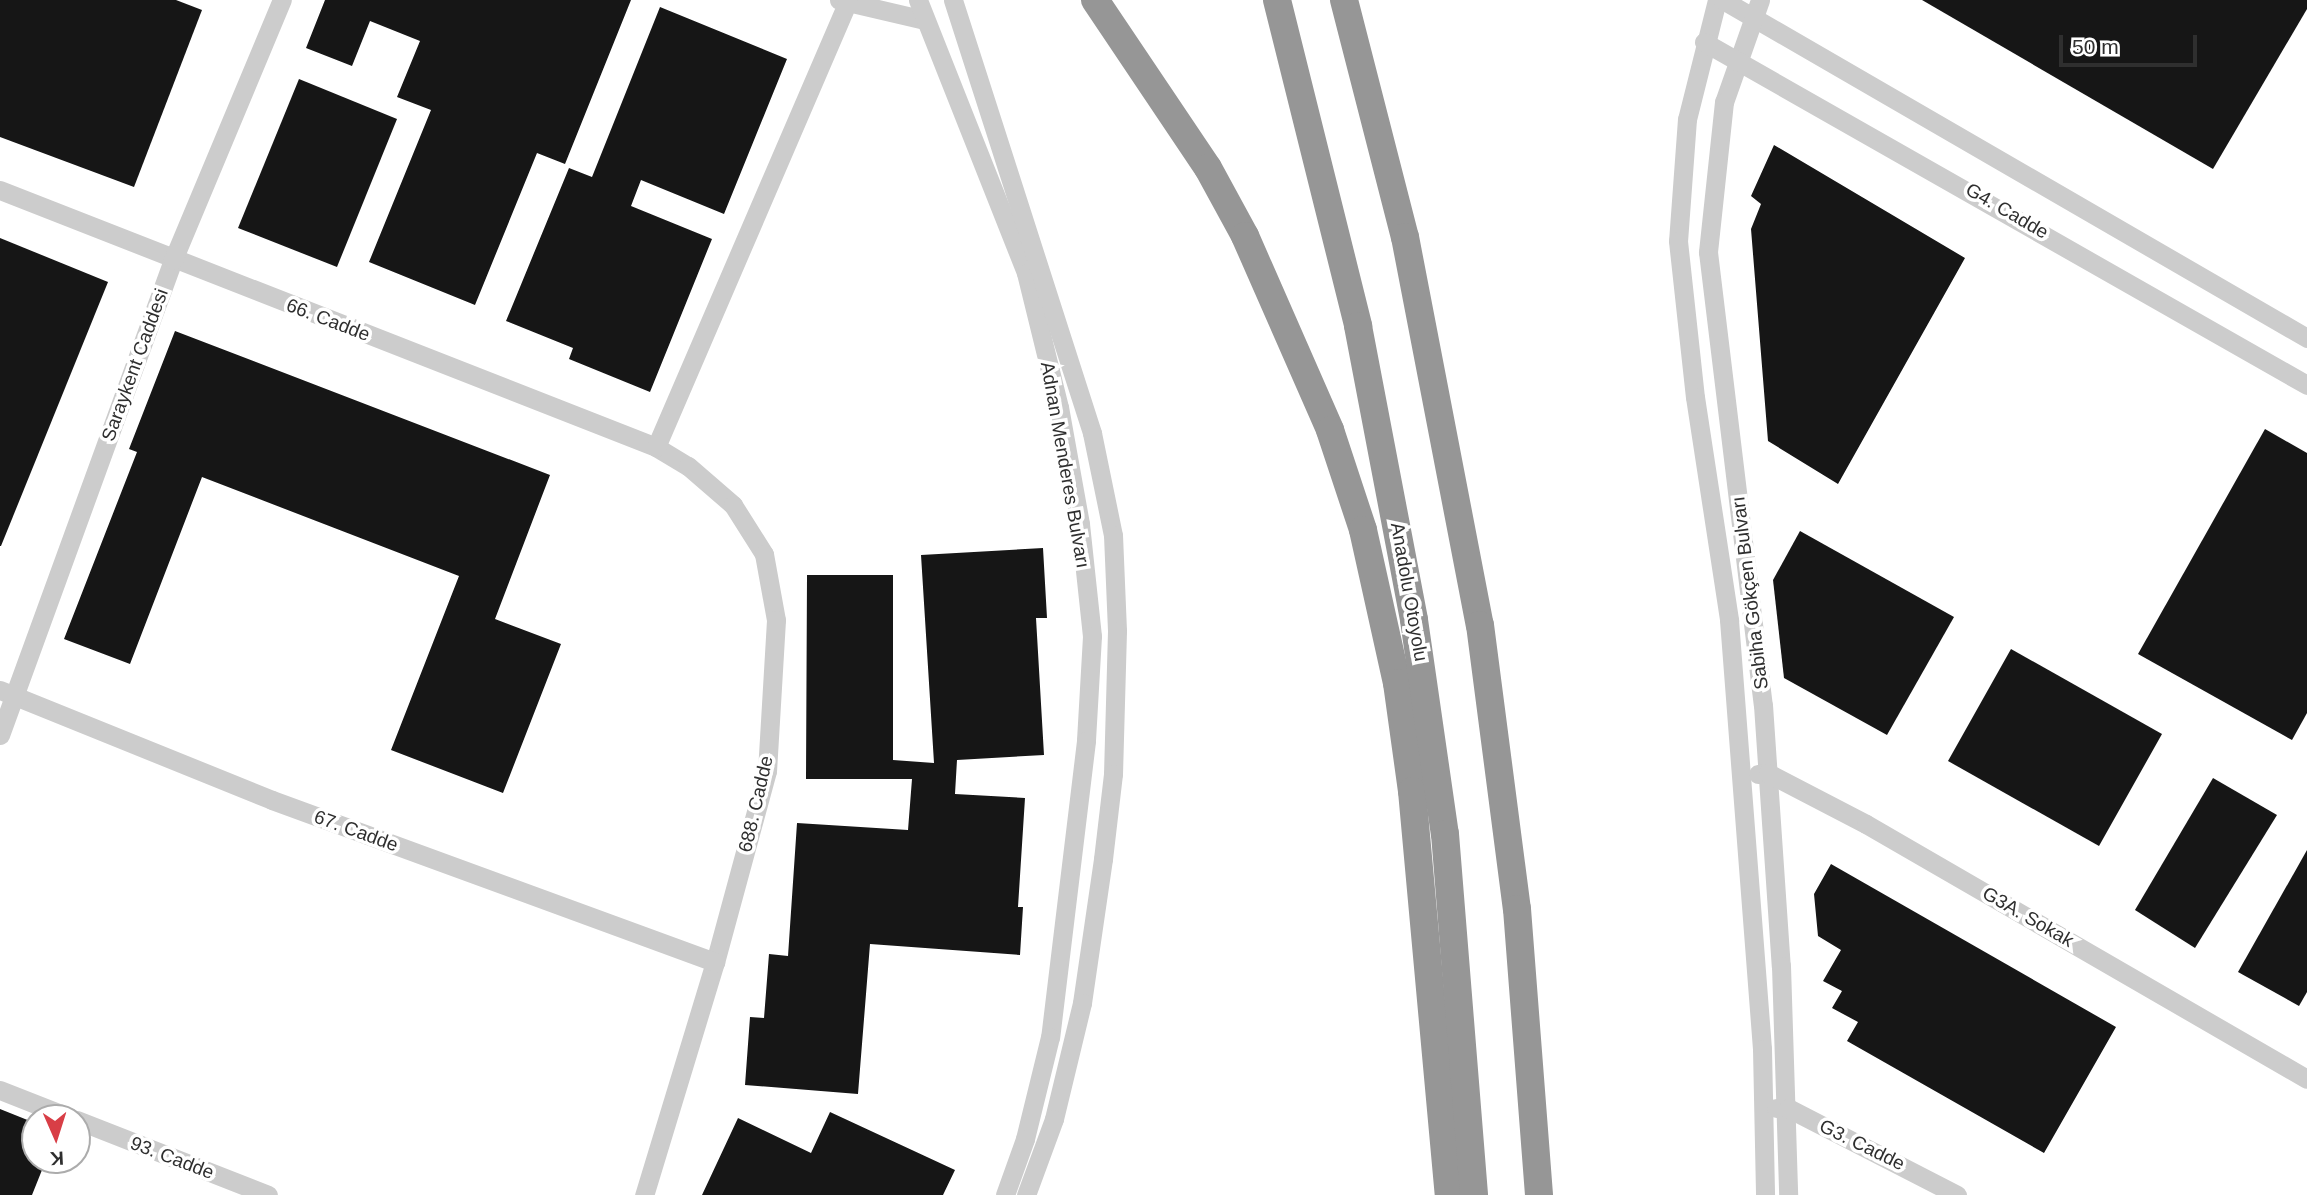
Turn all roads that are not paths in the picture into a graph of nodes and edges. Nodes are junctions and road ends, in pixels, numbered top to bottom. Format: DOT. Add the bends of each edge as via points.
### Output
graph roads {
  1 [pos="282,0"];
  2 [pos="918,0"];
  3 [pos="953,0"];
  4 [pos="1095,0"];
  5 [pos="1277,0"];
  6 [pos="1345,0"];
  7 [pos="1717,0"];
  8 [pos="1723,0"];
  9 [pos="844,1"];
  10 [pos="1756,8"];
  11 [pos="925,20"];
  12 [pos="1704,42"];
  13 [pos="1737,59"];
  14 [pos="0,190"];
  15 [pos="173,260"];
  16 [pos="2307,338"];
  17 [pos="2307,385"];
  18 [pos="656,447"];
  19 [pos="8,693"];
  20 [pos="0,735"];
  21 [pos="1768,773"];
  22 [pos="1743,774"];
  23 [pos="715,962"];
  24 [pos="2307,1079"];
  25 [pos="0,1090"];
  26 [pos="36,1104"];
  27 [pos="1764,1108"];
  28 [pos="1788,1108"];
  29 [pos="91,1125"];
  30 [pos="268,1195"];
  31 [pos="644,1195"];
  32 [pos="1005,1195"];
  33 [pos="1026,1195"];
  34 [pos="1449,1195"];
  35 [pos="1474,1195"];
  36 [pos="1539,1195"];
  37 [pos="1765,1195"];
  38 [pos="1788,1195"];
  39 [pos="1957,1195"];
  1 -- 15 [label="street, Saraykent Caddesi"];
  2 -- 11 [label="street, Adnan Menderes Bulvarı"];
  3 -- 33 [label="street" via="1092,433 1113,535 1117,631 1112,774 1103,859 1082,1003 1054,1119"];
  4 -- 34 [label="highway" via="1208,168 1245,236 1330,430 1363,530 1397,683 1412,791"];
  5 -- 35 [label="highway, Anadolu Otoyolu" via="1358,327 1414,620 1445,834"];
  6 -- 36 [label="highway" via="1408,250 1480,625 1516,896"];
  7 -- 12 [label="street, Sabiha Gökçen Bulvarı"];
  8 -- 10 [label="street"];
  9 -- 11 [label="street"];
  9 -- 18 [label="street"];
  10 -- 13 [label="street, Sabiha Gökçen Bulvarı"];
  10 -- 16 [label="street"];
  11 -- 32 [label="street, Adnan Menderes Bulvarı" via="1026,273 1059,407 1080,524 1092,636 1086,741 1051,1037 1025,1139"];
  12 -- 13 [label="street, G4. Cadde"];
  12 -- 22 [label="street, Sabiha Gökçen Bulvarı" via="1687,119 1678,240 1695,397 1729,620"];
  13 -- 17 [label="street, G4. Cadde"];
  13 -- 21 [label="street, Sabiha Gökçen Bulvarı" via="1716,148 1708,251 1721,385 1748,564"];
  14 -- 15 [label="street, 66. Cadde"];
  15 -- 18 [label="street, 66. Cadde"];
  15 -- 19 [label="street, Saraykent Caddesi"];
  18 -- 23 [label="street, 688. Cadde" via="688,466 733,505 764,554 776,620 767,771"];
  19 -- 20 [label="street, Saraykent Caddesi"];
  19 -- 23 [label="street, 67. Cadde" via="272,800"];
  21 -- 22 [label="street, G3A. Sokak"];
  21 -- 24 [label="street, G3A. Sokak" via="1866,824"];
  21 -- 28 [label="street, Sabiha Gökçen Bulvarı"];
  22 -- 27 [label="street, Sabiha Gökçen Bulvarı"];
  23 -- 31 [label="street, 688. Cadde"];
  25 -- 26 [label="street"];
  27 -- 28 [label="street, G3. Cadde"];
  27 -- 37 [label="street, Sabiha Gökçen Bulvarı"];
  28 -- 38 [label="street, Sabiha Gökçen Bulvarı"];
  28 -- 39 [label="street, G3. Cadde"];
  29 -- 30 [label="street, 93. Cadde"];
}
